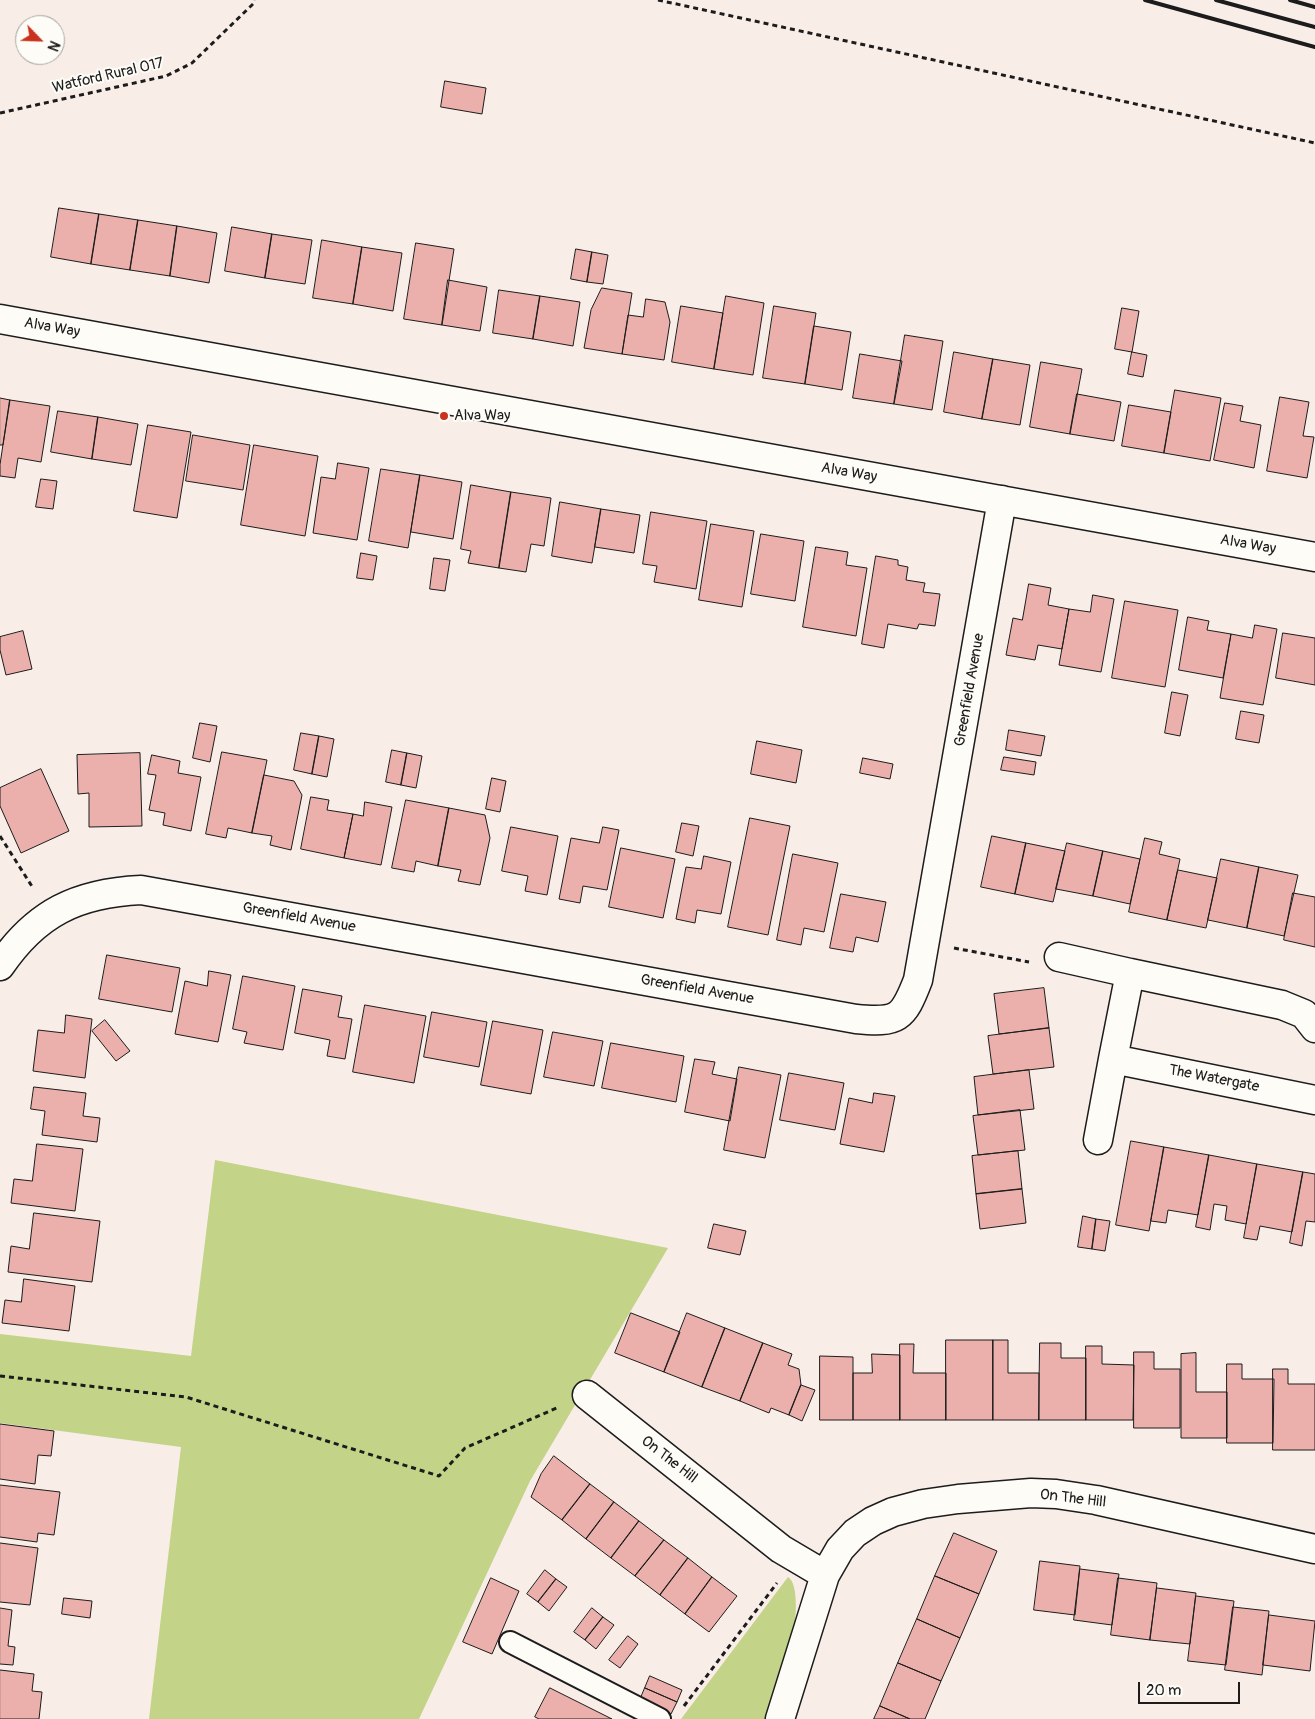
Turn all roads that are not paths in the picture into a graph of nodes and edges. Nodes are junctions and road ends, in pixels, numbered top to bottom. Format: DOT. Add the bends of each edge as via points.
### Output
graph roads {
  1 [pos="0,319"];
  2 [pos="1002,500"];
  3 [pos="1315,557"];
  4 [pos="1059,957"];
  5 [pos="0,966"];
  6 [pos="1130,973"];
  7 [pos="1315,1028"];
  8 [pos="1113,1059"];
  9 [pos="1315,1100"];
  10 [pos="1098,1140"];
  11 [pos="587,1395"];
  12 [pos="1315,1549"];
  13 [pos="825,1575"];
  14 [pos="510,1642"];
  15 [pos="660,1719"];
  16 [pos="780,1719"];
  1 -- 2 [label="street, Alva Way"];
  2 -- 3 [label="street, Alva Way"];
  2 -- 5 [label="street, Greenfield Avenue" via="926,943 910,999 902,1013 891,1020 856,1018 141,890 86,898 50,914 29,930"];
  4 -- 6 [label="street"];
  6 -- 7 [label="street" via="1282,1005 1304,1014"];
  6 -- 8 [label="street"];
  8 -- 9 [label="street, The Watergate"];
  8 -- 10 [label="street"];
  11 -- 13 [label="street, On The Hill" via="781,1549"];
  12 -- 13 [label="street, On The Hill" via="1096,1500 1031,1494 923,1504 893,1512 856,1533 840,1549"];
  13 -- 16 [label="street, On The Hill"];
  14 -- 15 [label="lane"];
}
